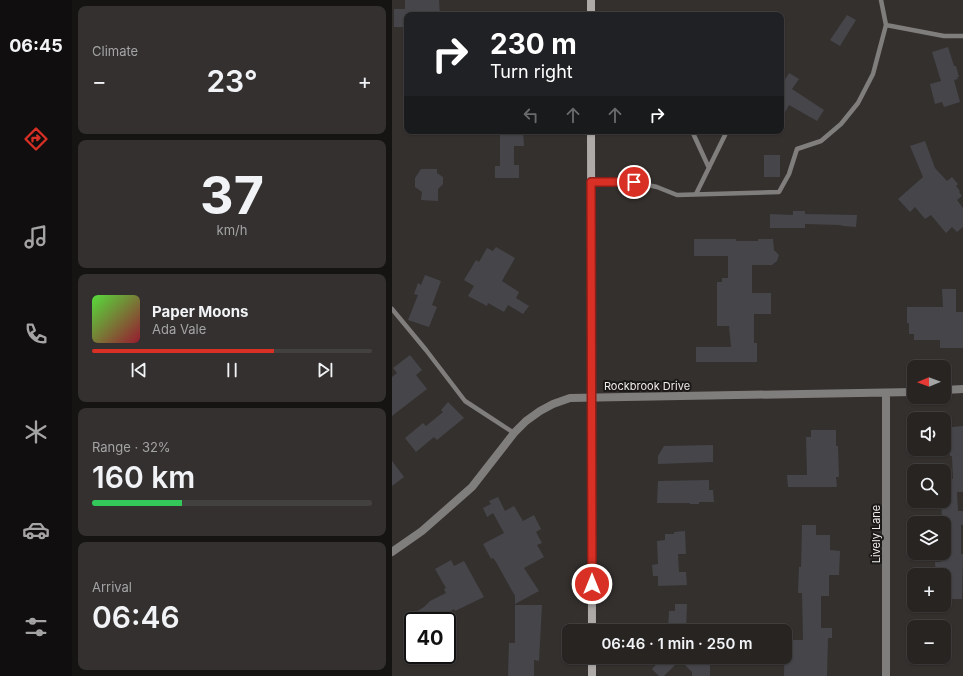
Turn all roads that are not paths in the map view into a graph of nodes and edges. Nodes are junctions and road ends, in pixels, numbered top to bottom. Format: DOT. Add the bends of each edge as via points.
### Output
graph roads {
  1 [pos="591,0"];
  2 [pos="881,0"];
  3 [pos="591,12"];
  4 [pos="886,25"];
  5 [pos="963,36"];
  6 [pos="591,134"];
  7 [pos="693,134"];
  8 [pos="725,134"];
  9 [pos="709,168"];
  10 [pos="591,182"];
  11 [pos="696,194"];
  12 [pos="392,310"];
  13 [pos="963,389"];
  14 [pos="951,390"];
  15 [pos="907,392"];
  16 [pos="886,393"];
  17 [pos="592,397"];
  18 [pos="514,433"];
  19 [pos="392,552"];
  20 [pos="592,624"];
  21 [pos="592,664"];
  22 [pos="592,676"];
  23 [pos="886,676"];
  1 -- 3 [label="street"];
  2 -- 4 [label="lane"];
  4 -- 5 [label="lane" via="944,36"];
  4 -- 11 [label="lane" via="873,74 858,103 841,124 821,140 796,149 789,174 779,192"];
  6 -- 10 [label="street"];
  7 -- 9 [label="lane"];
  8 -- 9 [label="lane"];
  9 -- 11 [label="lane"];
  10 -- 11 [label="lane" via="634,182 677,195"];
  10 -- 17 [label="street"];
  12 -- 18 [label="lane" via="465,401"];
  13 -- 14 [label="street"];
  15 -- 16 [label="street, Rockbrook Drive"];
  16 -- 17 [label="street, Rockbrook Drive"];
  16 -- 23 [label="street, Lively Lane"];
  17 -- 18 [label="street, Rockbrook Drive" via="570,398 553,404 526,421"];
  17 -- 20 [label="street"];
  18 -- 19 [label="street, Rockbrook Drive" via="472,487 422,531"];
  21 -- 22 [label="street"];
}
